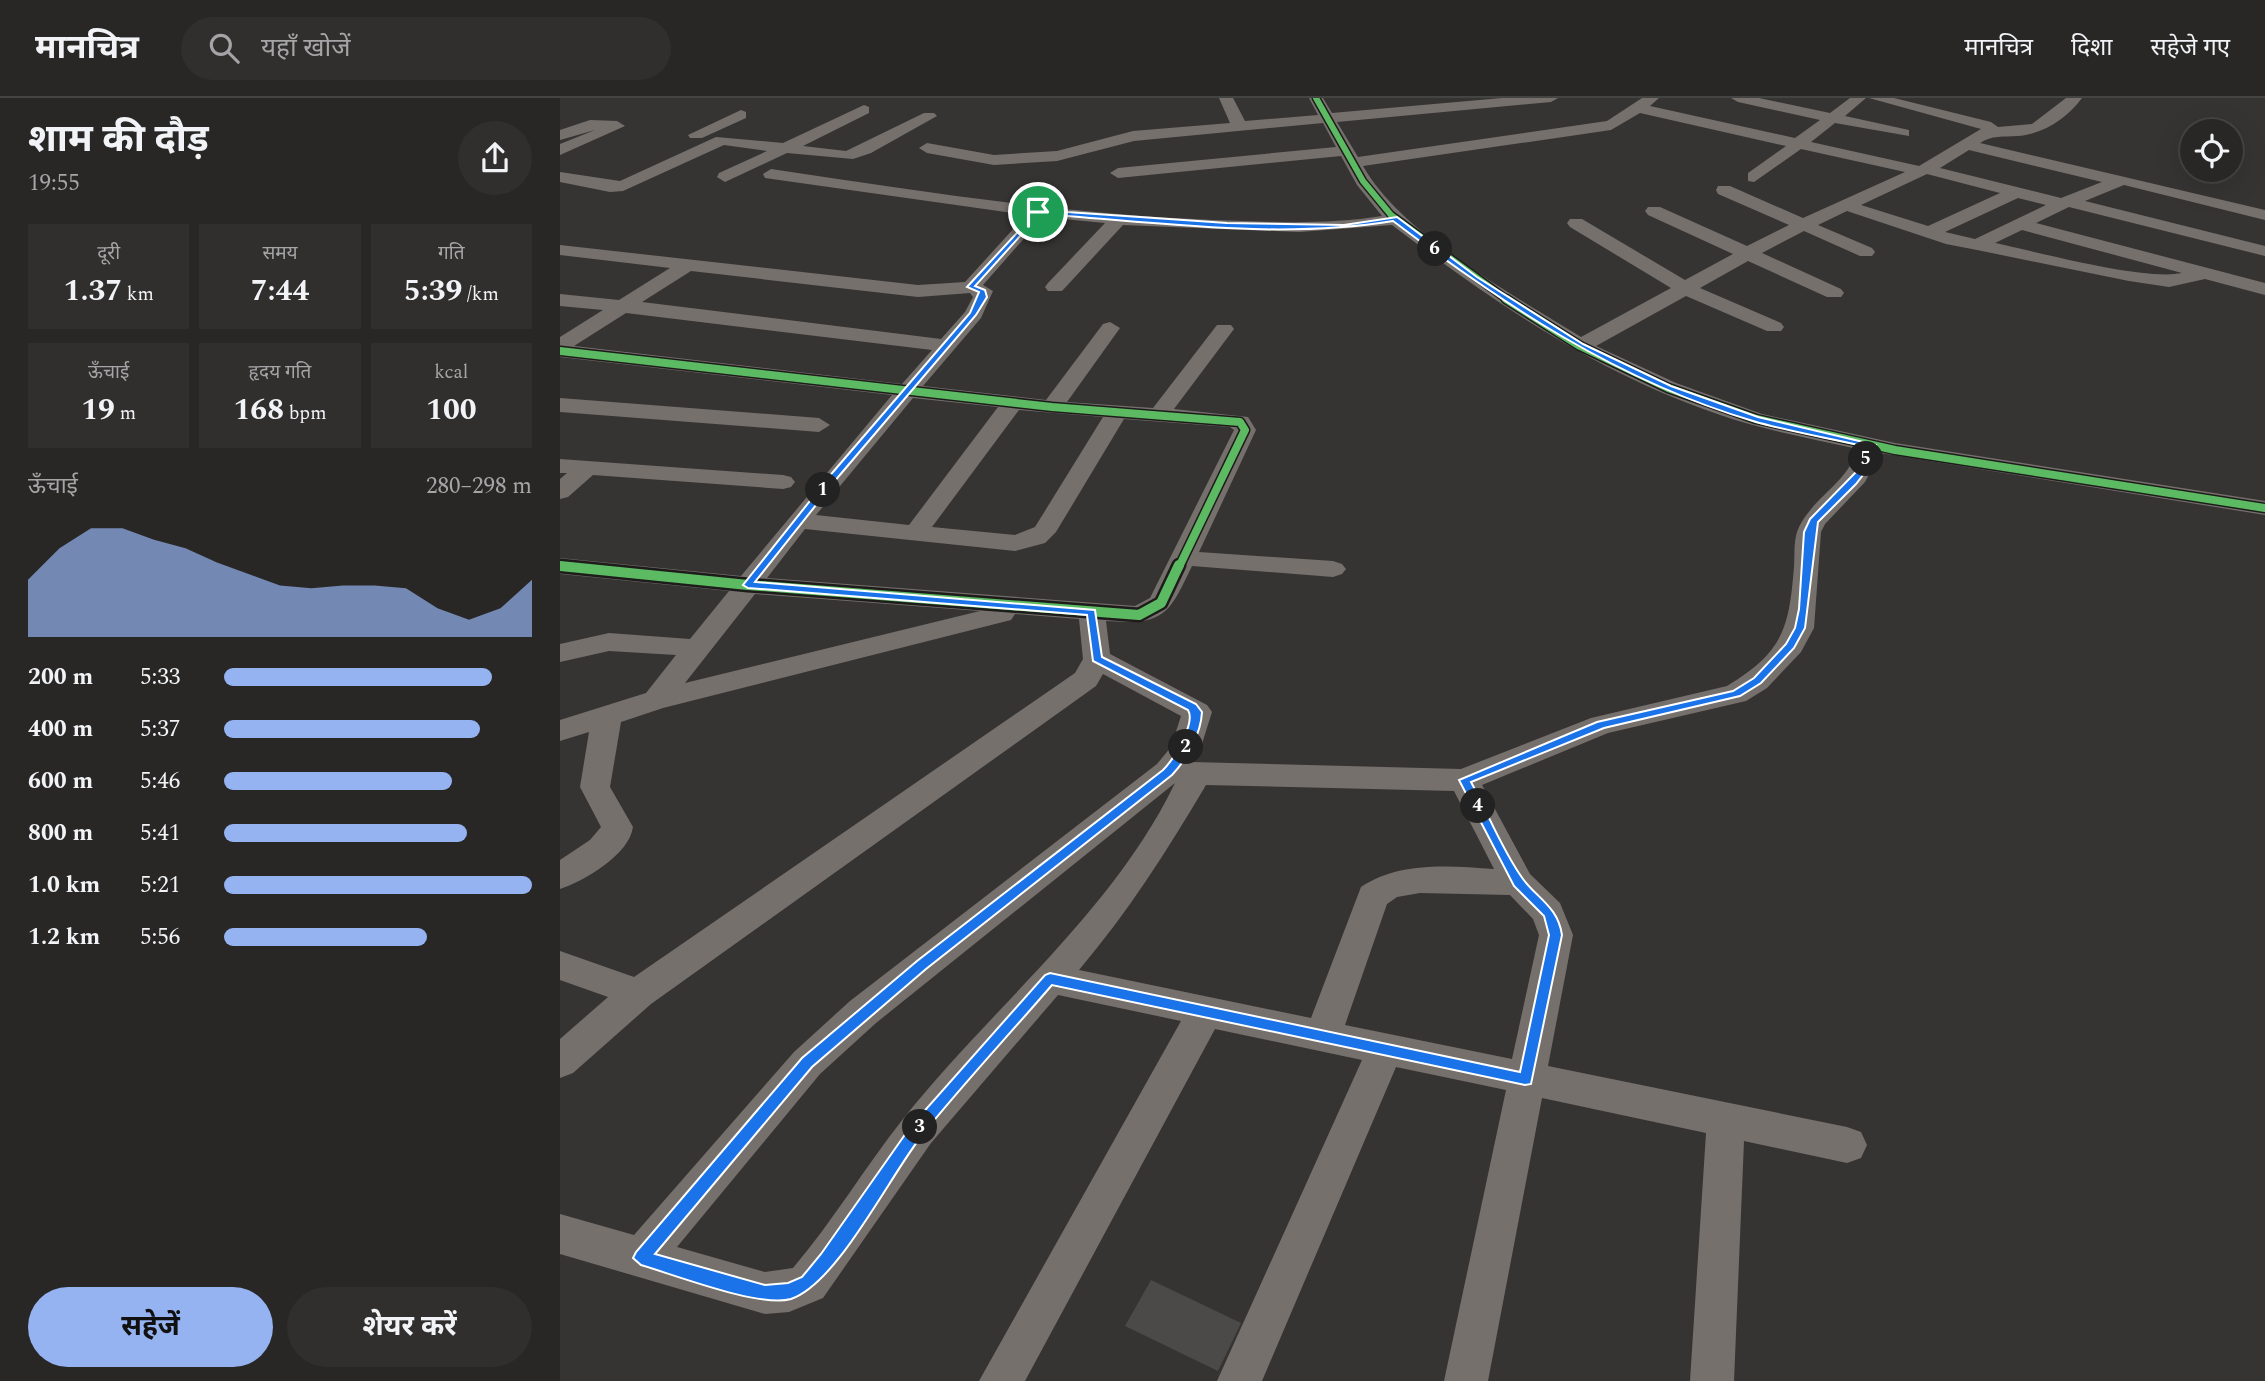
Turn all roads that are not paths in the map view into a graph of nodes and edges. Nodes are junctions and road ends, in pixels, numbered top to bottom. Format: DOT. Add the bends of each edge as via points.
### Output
graph roads {
  1 [pos="1551,98"];
  2 [pos="1652,98"];
  3 [pos="1738,98"];
  4 [pos="1859,98"];
  5 [pos="1876,98"];
  6 [pos="2075,98"];
  7 [pos="1220,106"];
  8 [pos="1320,107"];
  9 [pos="1638,108"];
  10 [pos="831,109"];
  11 [pos="864,110"];
  12 [pos="741,115"];
  13 [pos="929,116"];
  14 [pos="1832,118"];
  15 [pos="1239,125"];
  16 [pos="1990,132"];
  17 [pos="1903,133"];
  18 [pos="560,135"];
  19 [pos="1145,135"];
  20 [pos="1800,143"];
  21 [pos="756,144"];
  22 [pos="1968,145"];
  23 [pos="927,148"];
  24 [pos="787,149"];
  25 [pos="560,150"];
  26 [pos="1349,157"];
  27 [pos="1923,170"];
  28 [pos="1118,173"];
  29 [pos="771,174"];
  30 [pos="560,177"];
  31 [pos="725,177"];
  32 [pos="1754,177"];
  33 [pos="2118,181"];
  34 [pos="590,183"];
  35 [pos="1724,190"];
  36 [pos="2016,192"];
  37 [pos="2066,203"];
  38 [pos="1845,205"];
  39 [pos="1654,211"];
  40 [pos="1038,212"];
  41 [pos="2265,215"];
  42 [pos="1394,219"];
  43 [pos="1118,220"];
  44 [pos="1576,223"];
  45 [pos="2019,224"];
  46 [pos="1800,226"];
  47 [pos="1930,232"];
  48 [pos="1977,244"];
  49 [pos="2264,251"];
  50 [pos="562,252"];
  51 [pos="1866,252"];
  52 [pos="1746,254"];
  53 [pos="689,264"];
  54 [pos="2207,273"];
  55 [pos="1055,286"];
  56 [pos="971,287"];
  57 [pos="1682,289"];
  58 [pos="2265,289"];
  59 [pos="1834,293"];
  60 [pos="560,300"];
  61 [pos="625,304"];
  62 [pos="1774,327"];
  63 [pos="1110,328"];
  64 [pos="1224,329"];
  65 [pos="946,346"];
  66 [pos="1580,346"];
  67 [pos="560,348"];
  68 [pos="907,391"];
  69 [pos="1013,403"];
  70 [pos="560,405"];
  71 [pos="1052,407"];
  72 [pos="1116,412"];
  73 [pos="1158,415"];
  74 [pos="819,425"];
  75 [pos="1871,445"];
  76 [pos="560,466"];
  77 [pos="587,468"];
  78 [pos="783,482"];
  79 [pos="560,492"];
  80 [pos="2265,508"];
  81 [pos="799,521"];
  82 [pos="915,533"];
  83 [pos="1181,558"];
  84 [pos="560,566"];
  85 [pos="1333,569"];
  86 [pos="748,585"];
  87 [pos="1026,608"];
  88 [pos="1092,612"];
  89 [pos="697,648"];
  90 [pos="560,653"];
  91 [pos="1097,659"];
  92 [pos="656,700"];
  93 [pos="607,715"];
  94 [pos="560,731"];
  95 [pos="1182,773"];
  96 [pos="1464,780"];
  97 [pos="560,877"];
  98 [pos="1518,883"];
  99 [pos="560,965"];
  100 [pos="1050,979"];
  101 [pos="638,993"];
  102 [pos="1205,1013"];
  103 [pos="1322,1037"];
  104 [pos="1385,1050"];
  105 [pos="560,1062"];
  106 [pos="1525,1079"];
  107 [pos="1727,1120"];
  108 [pos="1847,1145"];
  109 [pos="560,1234"];
  110 [pos="641,1258"];
  111 [pos="1001,1381"];
  112 [pos="1240,1381"];
  113 [pos="1466,1381"];
  114 [pos="1712,1381"];
  1 -- 8 [label="street"];
  2 -- 9 [label="street"];
  3 -- 14 [label="street"];
  4 -- 14 [label="street"];
  5 -- 16 [label="street" via="1986,125"];
  6 -- 16 [label="street" via="2045,127"];
  7 -- 15 [label="street"];
  7 -- 19 [label="street"];
  8 -- 15 [label="street"];
  8 -- 26 [label="street"];
  9 -- 20 [label="street"];
  9 -- 26 [label="street" via="1620,122 1603,127"];
  10 -- 21 [label="street"];
  11 -- 24 [label="street"];
  12 -- 34 [label="street"];
  13 -- 24 [label="street" via="856,154"];
  14 -- 17 [label="street"];
  14 -- 20 [label="street"];
  15 -- 19 [label="street"];
  16 -- 22 [label="street"];
  18 -- 25 [label="street" via="590,125 617,125"];
  19 -- 23 [label="street" via="1065,155 1003,160"];
  20 -- 27 [label="street"];
  20 -- 32 [label="street"];
  21 -- 24 [label="street"];
  21 -- 34 [label="street" via="718,141 623,186"];
  22 -- 27 [label="street"];
  22 -- 33 [label="street"];
  24 -- 31 [label="street"];
  26 -- 28 [label="street"];
  26 -- 42 [label="street"];
  27 -- 36 [label="street"];
  27 -- 38 [label="street"];
  29 -- 40 [label="street"];
  30 -- 34 [label="street"];
  33 -- 37 [label="street"];
  33 -- 41 [label="street"];
  35 -- 46 [label="street"];
  36 -- 37 [label="street"];
  36 -- 47 [label="street"];
  37 -- 45 [label="street"];
  37 -- 49 [label="street"];
  38 -- 46 [label="street"];
  38 -- 47 [label="street"];
  39 -- 52 [label="street"];
  40 -- 43 [label="street"];
  40 -- 56 [label="street"];
  42 -- 43 [label="street" via="1320,227"];
  42 -- 66 [label="street" via="1475,279"];
  43 -- 55 [label="street"];
  44 -- 57 [label="street"];
  45 -- 48 [label="street"];
  45 -- 54 [label="street"];
  46 -- 51 [label="street"];
  46 -- 52 [label="street"];
  47 -- 48 [label="street"];
  48 -- 54 [label="street" via="2157,280"];
  50 -- 53 [label="street"];
  52 -- 57 [label="street"];
  52 -- 59 [label="street"];
  53 -- 56 [label="street" via="918,291"];
  53 -- 61 [label="street"];
  54 -- 58 [label="street"];
  56 -- 65 [label="street" via="981,289 983,297"];
  57 -- 62 [label="street"];
  57 -- 66 [label="street"];
  60 -- 61 [label="street"];
  61 -- 65 [label="street"];
  61 -- 67 [label="street"];
  63 -- 71 [label="street"];
  64 -- 73 [label="street"];
  65 -- 68 [label="street"];
  66 -- 75 [label="street" via="1711,405"];
  67 -- 68 [label="street"];
  68 -- 69 [label="street"];
  68 -- 81 [label="street"];
  69 -- 71 [label="street"];
  69 -- 82 [label="street"];
  70 -- 74 [label="street"];
  71 -- 72 [label="street"];
  72 -- 73 [label="street"];
  72 -- 82 [label="street" via="1044,532 1036,538 1015,543"];
  73 -- 83 [label="street" via="1245,425"];
  75 -- 80 [label="street"];
  75 -- 96 [label="street" via="1862,471 1813,521 1800,628 1791,646 1758,681 1716,700 1601,725"];
  76 -- 77 [label="street"];
  77 -- 78 [label="street"];
  77 -- 79 [label="street"];
  81 -- 82 [label="street"];
  81 -- 86 [label="street"];
  83 -- 85 [label="street"];
  83 -- 88 [label="street" via="1161,603 1150,611 1130,616"];
  84 -- 86 [label="street"];
  86 -- 87 [label="street"];
  86 -- 89 [label="street"];
  87 -- 88 [label="street"];
  87 -- 92 [label="street"];
  88 -- 91 [label="street"];
  89 -- 90 [label="street" via="609,642"];
  89 -- 92 [label="street"];
  91 -- 95 [label="street" via="1197,712"];
  91 -- 101 [label="street" via="1086,679"];
  92 -- 93 [label="street"];
  93 -- 94 [label="street"];
  93 -- 97 [label="street" via="595,787 617,827 616,834"];
  95 -- 96 [label="street"];
  95 -- 100 [label="street" via="1128,887"];
  95 -- 110 [label="street" via="912,973 807,1063"];
  96 -- 98 [label="street"];
  98 -- 103 [label="street" via="1409,881 1381,889 1373,897"];
  98 -- 106 [label="street" via="1548,912 1556,935"];
  99 -- 101 [label="street"];
  100 -- 102 [label="street"];
  100 -- 110 [label="street" via="916,1131 808,1283 765,1293"];
  101 -- 105 [label="street"];
  102 -- 103 [label="street"];
  102 -- 111 [label="street"];
  103 -- 104 [label="street"];
  104 -- 106 [label="street"];
  104 -- 112 [label="street"];
  106 -- 107 [label="street"];
  106 -- 113 [label="street"];
  107 -- 108 [label="street"];
  107 -- 114 [label="street"];
  109 -- 110 [label="street"];
}
